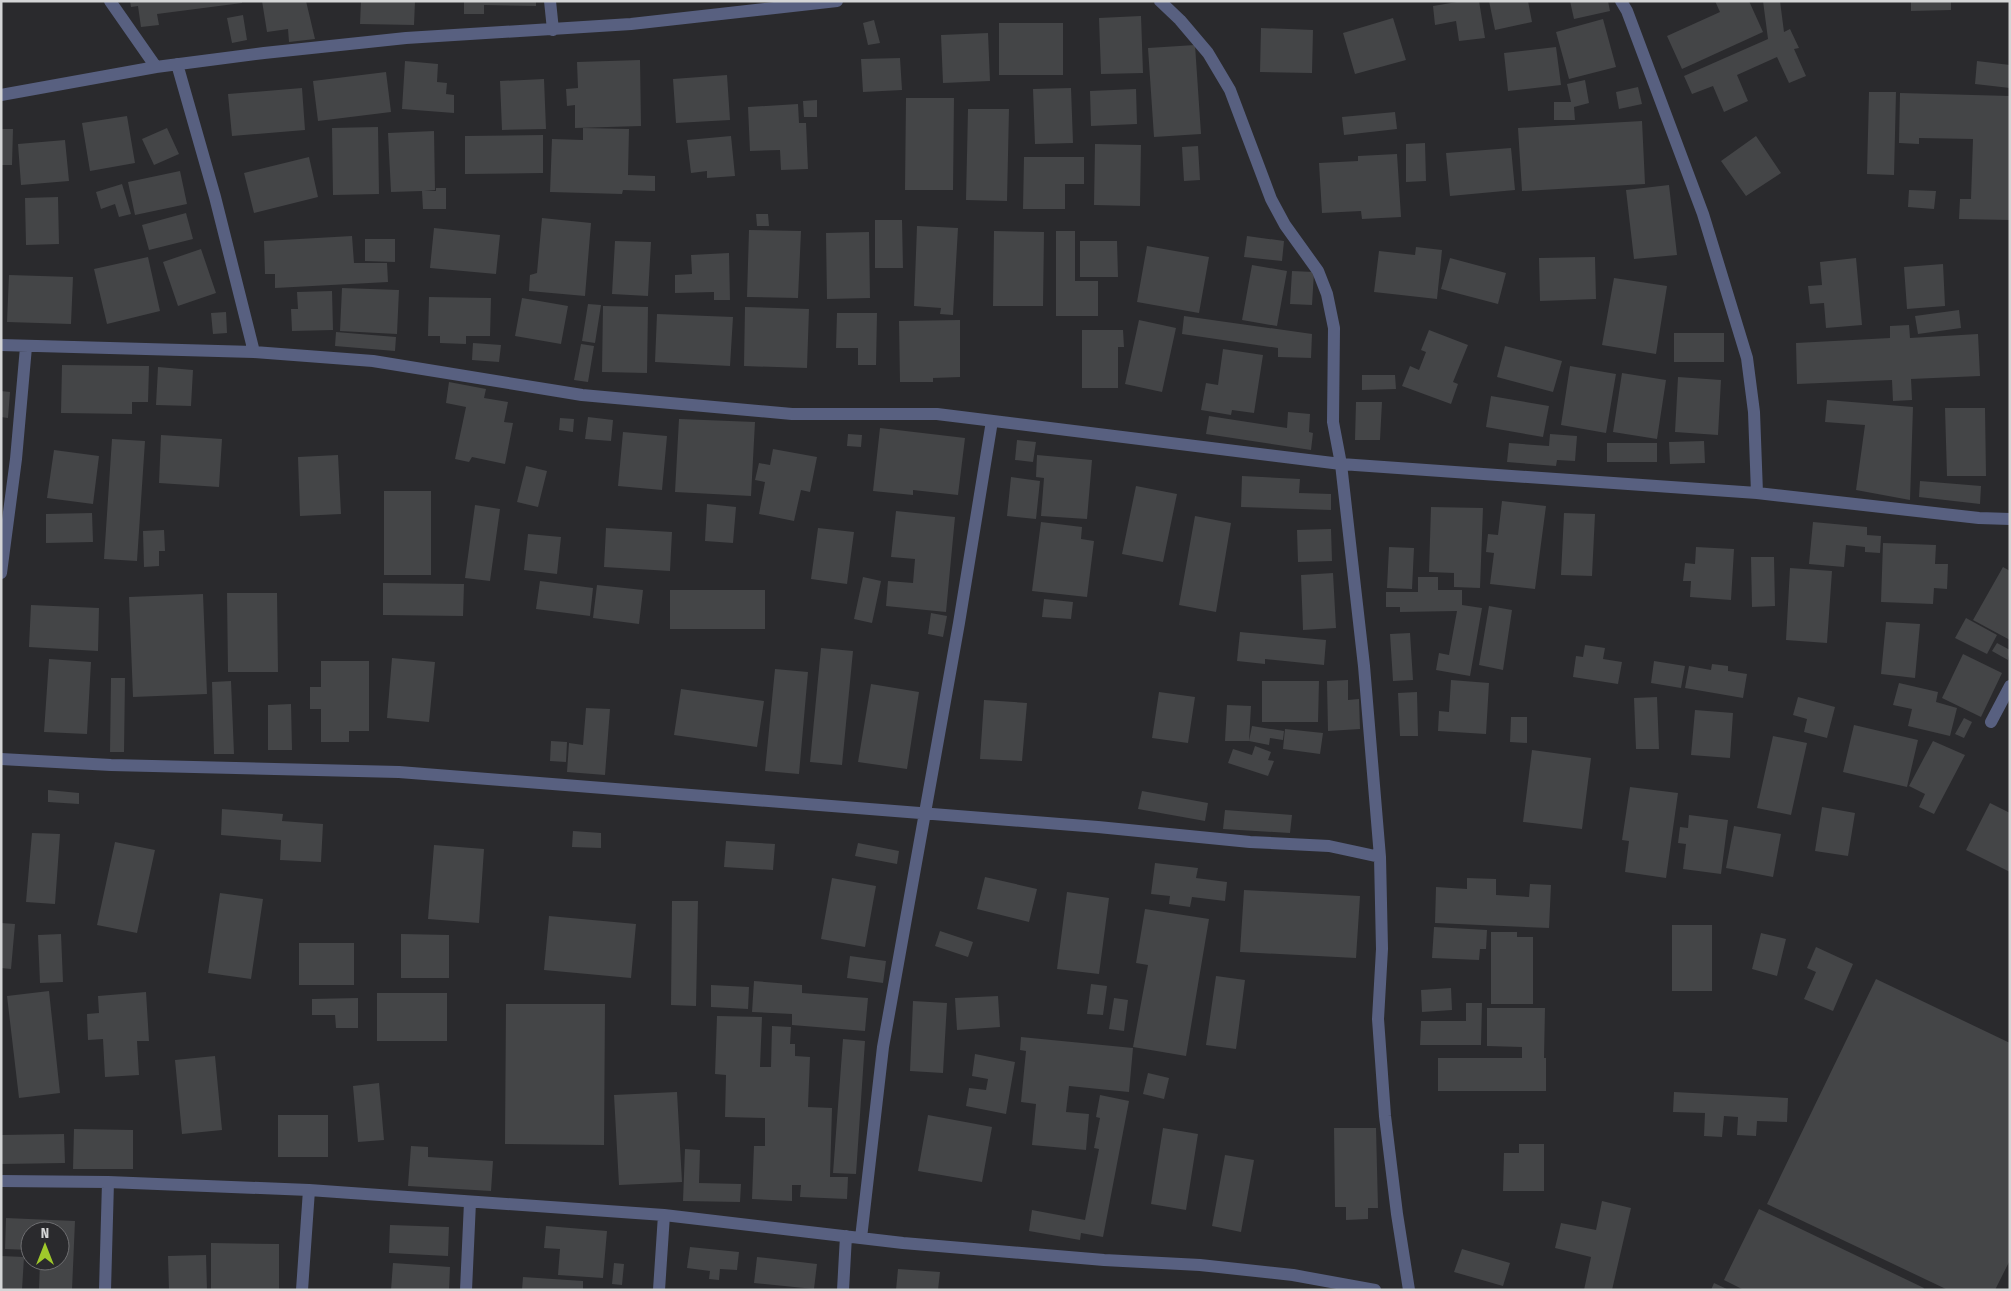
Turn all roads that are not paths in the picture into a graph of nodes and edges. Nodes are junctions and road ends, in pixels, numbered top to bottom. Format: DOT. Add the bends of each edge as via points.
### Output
graph roads {
  1 [pos="110,1"];
  2 [pos="550,1"];
  3 [pos="837,1"];
  4 [pos="1160,1"];
  5 [pos="1621,1"];
  6 [pos="801,3"];
  7 [pos="553,30"];
  8 [pos="177,64"];
  9 [pos="156,67"];
  10 [pos="1,95"];
  11 [pos="1,345"];
  12 [pos="26,347"];
  13 [pos="254,352"];
  14 [pos="992,421"];
  15 [pos="1341,464"];
  16 [pos="1757,493"];
  17 [pos="2010,519"];
  18 [pos="1,573"];
  19 [pos="2010,686"];
  20 [pos="1991,722"];
  21 [pos="1,759"];
  22 [pos="926,812"];
  23 [pos="1380,857"];
  24 [pos="1,1181"];
  25 [pos="108,1182"];
  26 [pos="308,1190"];
  27 [pos="470,1202"];
  28 [pos="664,1215"];
  29 [pos="846,1236"];
  30 [pos="861,1238"];
  31 [pos="104,1290"];
  32 [pos="302,1290"];
  33 [pos="466,1290"];
  34 [pos="659,1290"];
  35 [pos="843,1290"];
  36 [pos="1375,1290"];
  37 [pos="1409,1290"];
  1 -- 9 [label="street"];
  2 -- 7 [label="street"];
  3 -- 6 [label="street"];
  4 -- 15 [label="street" via="1208,53 1230,90 1271,199 1318,271 1327,294 1334,328 1333,422"];
  5 -- 16 [label="street" via="1703,214 1747,358 1754,412"];
  6 -- 7 [label="street"];
  7 -- 8 [label="street" via="406,38"];
  8 -- 9 [label="street"];
  8 -- 13 [label="street"];
  9 -- 10 [label="street"];
  11 -- 12 [label="street"];
  12 -- 13 [label="street"];
  12 -- 18 [label="street"];
  13 -- 14 [label="street" via="374,361 582,395 792,414 937,414"];
  14 -- 15 [label="street"];
  14 -- 22 [label="street"];
  15 -- 16 [label="street"];
  15 -- 23 [label="street" via="1364,666"];
  16 -- 17 [label="street"];
  19 -- 20 [label="street"];
  21 -- 22 [label="street" via="399,772"];
  22 -- 23 [label="street" via="1250,842 1329,846"];
  22 -- 30 [label="street" via="883,1047"];
  23 -- 37 [label="street" via="1382,948 1378,1019 1385,1116"];
  24 -- 25 [label="street"];
  25 -- 26 [label="street"];
  25 -- 31 [label="street"];
  26 -- 27 [label="street"];
  26 -- 32 [label="street"];
  27 -- 28 [label="street"];
  27 -- 33 [label="street"];
  28 -- 29 [label="street"];
  28 -- 34 [label="street"];
  29 -- 30 [label="street"];
  29 -- 35 [label="street"];
  30 -- 36 [label="street" via="1292,1274"];
}
